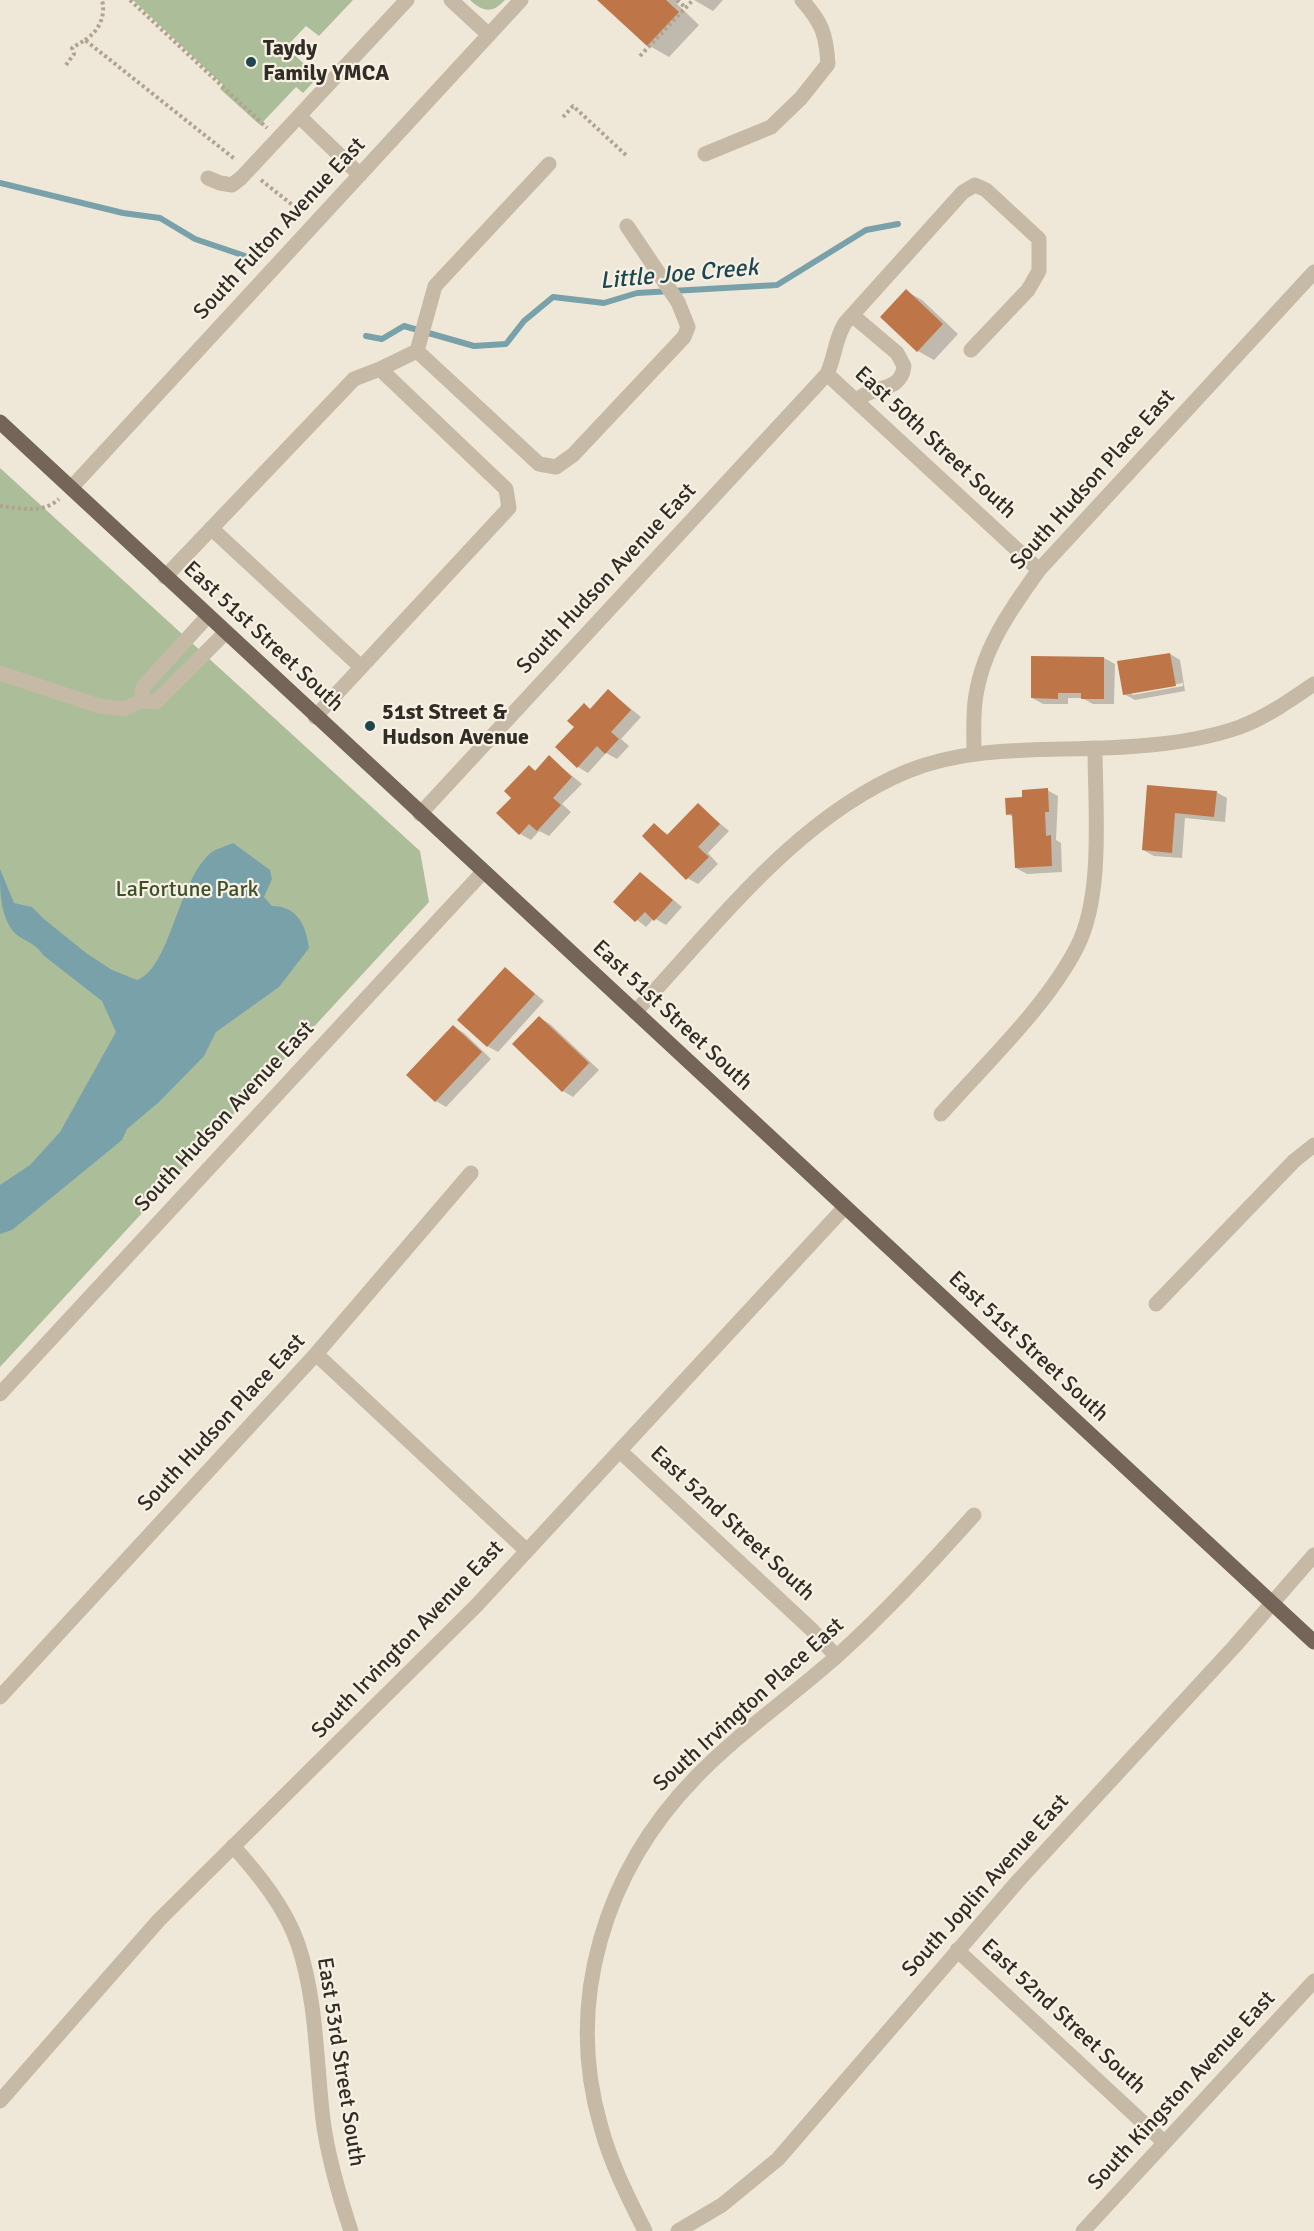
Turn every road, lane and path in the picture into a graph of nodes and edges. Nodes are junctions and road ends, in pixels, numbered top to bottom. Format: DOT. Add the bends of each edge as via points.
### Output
graph roads {
  1 [pos="102,0"];
  2 [pos="130,0"];
  3 [pos="407,0"];
  4 [pos="451,0"];
  5 [pos="522,0"];
  6 [pos="678,0"];
  7 [pos="693,0"];
  8 [pos="802,0"];
  9 [pos="686,8"];
  10 [pos="489,35"];
  11 [pos="85,40"];
  12 [pos="640,56"];
  13 [pos="66,65"];
  14 [pos="299,116"];
  15 [pos="563,117"];
  16 [pos="267,128"];
  17 [pos="705,154"];
  18 [pos="627,156"];
  19 [pos="549,164"];
  20 [pos="249,170"];
  21 [pos="360,175"];
  22 [pos="208,178"];
  23 [pos="300,211"];
  24 [pos="627,226"];
  25 [pos="1314,272"];
  26 [pos="852,315"];
  27 [pos="419,344"];
  28 [pos="971,350"];
  29 [pos="380,369"];
  30 [pos="827,374"];
  31 [pos="856,401"];
  32 [pos="0,422"];
  33 [pos="71,488"];
  34 [pos="0,506"];
  35 [pos="211,528"];
  36 [pos="1040,570"];
  37 [pos="165,577"];
  38 [pos="207,617"];
  39 [pos="225,633"];
  40 [pos="361,668"];
  41 [pos="0,673"];
  42 [pos="1314,684"];
  43 [pos="141,701"];
  44 [pos="315,717"];
  45 [pos="1095,748"];
  46 [pos="974,753"];
  47 [pos="420,814"];
  48 [pos="483,872"];
  49 [pos="634,1012"];
  50 [pos="941,1114"];
  51 [pos="1314,1145"];
  52 [pos="471,1173"];
  53 [pos="845,1207"];
  54 [pos="1156,1304"];
  55 [pos="316,1354"];
  56 [pos="0,1394"];
  57 [pos="621,1452"];
  58 [pos="974,1515"];
  59 [pos="527,1551"];
  60 [pos="1314,1555"];
  61 [pos="1272,1604"];
  62 [pos="1314,1642"];
  63 [pos="836,1656"];
  64 [pos="0,1697"];
  65 [pos="233,1846"];
  66 [pos="957,1950"];
  67 [pos="1314,1981"];
  68 [pos="0,2101"];
  69 [pos="1164,2142"];
  70 [pos="351,2231"];
  71 [pos="645,2231"];
  72 [pos="678,2231"];
  73 [pos="1083,2231"];
  1 -- 11 [label="path" via="101,21"];
  2 -- 16 [label="path"];
  3 -- 14 [label="street"];
  4 -- 10 [label="street"];
  5 -- 10 [label="street, South Fulton Avenue East"];
  6 -- 9 [label="path"];
  7 -- 9 [label="path"];
  8 -- 17 [label="street" via="818,18 826,36 828,64 771,127"];
  9 -- 12 [label="path"];
  10 -- 21 [label="street, South Fulton Avenue East"];
  11 -- 13 [label="path" via="75,44 74,54"];
  11 -- 20 [label="path"];
  14 -- 20 [label="street"];
  14 -- 21 [label="street"];
  15 -- 18 [label="path" via="573,106"];
  19 -- 27 [label="street" via="435,286"];
  20 -- 22 [label="street" via="232,185"];
  20 -- 23 [label="path"];
  21 -- 33 [label="street, South Fulton Avenue East"];
  24 -- 27 [label="street" via="678,302 688,327 684,337 573,455 556,467 539,464"];
  25 -- 36 [label="street, South Hudson Place East"];
  26 -- 28 [label="street" via="963,192 975,185 986,190 1039,239 1040,271 1028,290"];
  26 -- 30 [label="street" via="840,332"];
  26 -- 31 [label="street" via="897,353 904,366 897,383 867,392"];
  27 -- 29 [label="street"];
  29 -- 35 [label="street" via="354,379"];
  29 -- 40 [label="street" via="506,489 509,508"];
  30 -- 31 [label="street, East 50th Street South"];
  30 -- 47 [label="street, South Hudson Avenue East"];
  31 -- 36 [label="street, East 50th Street South"];
  32 -- 33 [label="main road, East 51st Street South"];
  33 -- 34 [label="path" via="52,506 36,510"];
  33 -- 37 [label="main road, East 51st Street South"];
  35 -- 37 [label="street"];
  35 -- 40 [label="street"];
  36 -- 46 [label="street, South Hudson Place East" via="1011,608 988,651 975,701"];
  37 -- 38 [label="main road, East 51st Street South"];
  38 -- 39 [label="main road, East 51st Street South"];
  38 -- 43 [label="street" via="143,687"];
  39 -- 43 [label="street" via="156,702"];
  39 -- 44 [label="main road, East 51st Street South"];
  40 -- 44 [label="street"];
  41 -- 43 [label="street" via="99,706 124,709"];
  42 -- 45 [label="street" via="1240,726 1193,739"];
  44 -- 47 [label="main road, East 51st Street South"];
  45 -- 46 [label="street"];
  45 -- 50 [label="street" via="1094,884 1078,946 1047,993"];
  46 -- 49 [label="street" via="909,770 830,814 762,875"];
  47 -- 48 [label="main road, East 51st Street South"];
  48 -- 49 [label="main road, East 51st Street South"];
  48 -- 56 [label="street, South Hudson Avenue East"];
  49 -- 53 [label="main road, East 51st Street South"];
  51 -- 54 [label="street"];
  52 -- 55 [label="street, South Hudson Place East"];
  53 -- 57 [label="street, South Irvington Avenue East"];
  53 -- 61 [label="main road, East 51st Street South"];
  55 -- 59 [label="street"];
  55 -- 64 [label="street, South Hudson Place East"];
  57 -- 59 [label="street, South Irvington Avenue East"];
  57 -- 63 [label="street, East 52nd Street South"];
  58 -- 63 [label="street, South Irvington Place East" via="911,1584"];
  59 -- 65 [label="street, South Irvington Avenue East" via="413,1670"];
  60 -- 61 [label="street, South Joplin Avenue East"];
  61 -- 62 [label="main road, East 51st Street South"];
  61 -- 66 [label="street, South Joplin Avenue East"];
  63 -- 71 [label="street, South Irvington Place East" via="703,1770 673,1802 639,1849 605,1922 588,1995 589,2073 612,2162"];
  65 -- 68 [label="street, South Irvington Avenue East" via="134,1946"];
  65 -- 70 [label="street, East 53rd Street South" via="277,1903 297,1943 310,1994 323,2122"];
  66 -- 69 [label="street, East 52nd Street South"];
  66 -- 72 [label="street, South Joplin Avenue East" via="778,2159 722,2205"];
  67 -- 69 [label="street, South Kingston Avenue East"];
  69 -- 73 [label="street, South Kingston Avenue East"];
}
